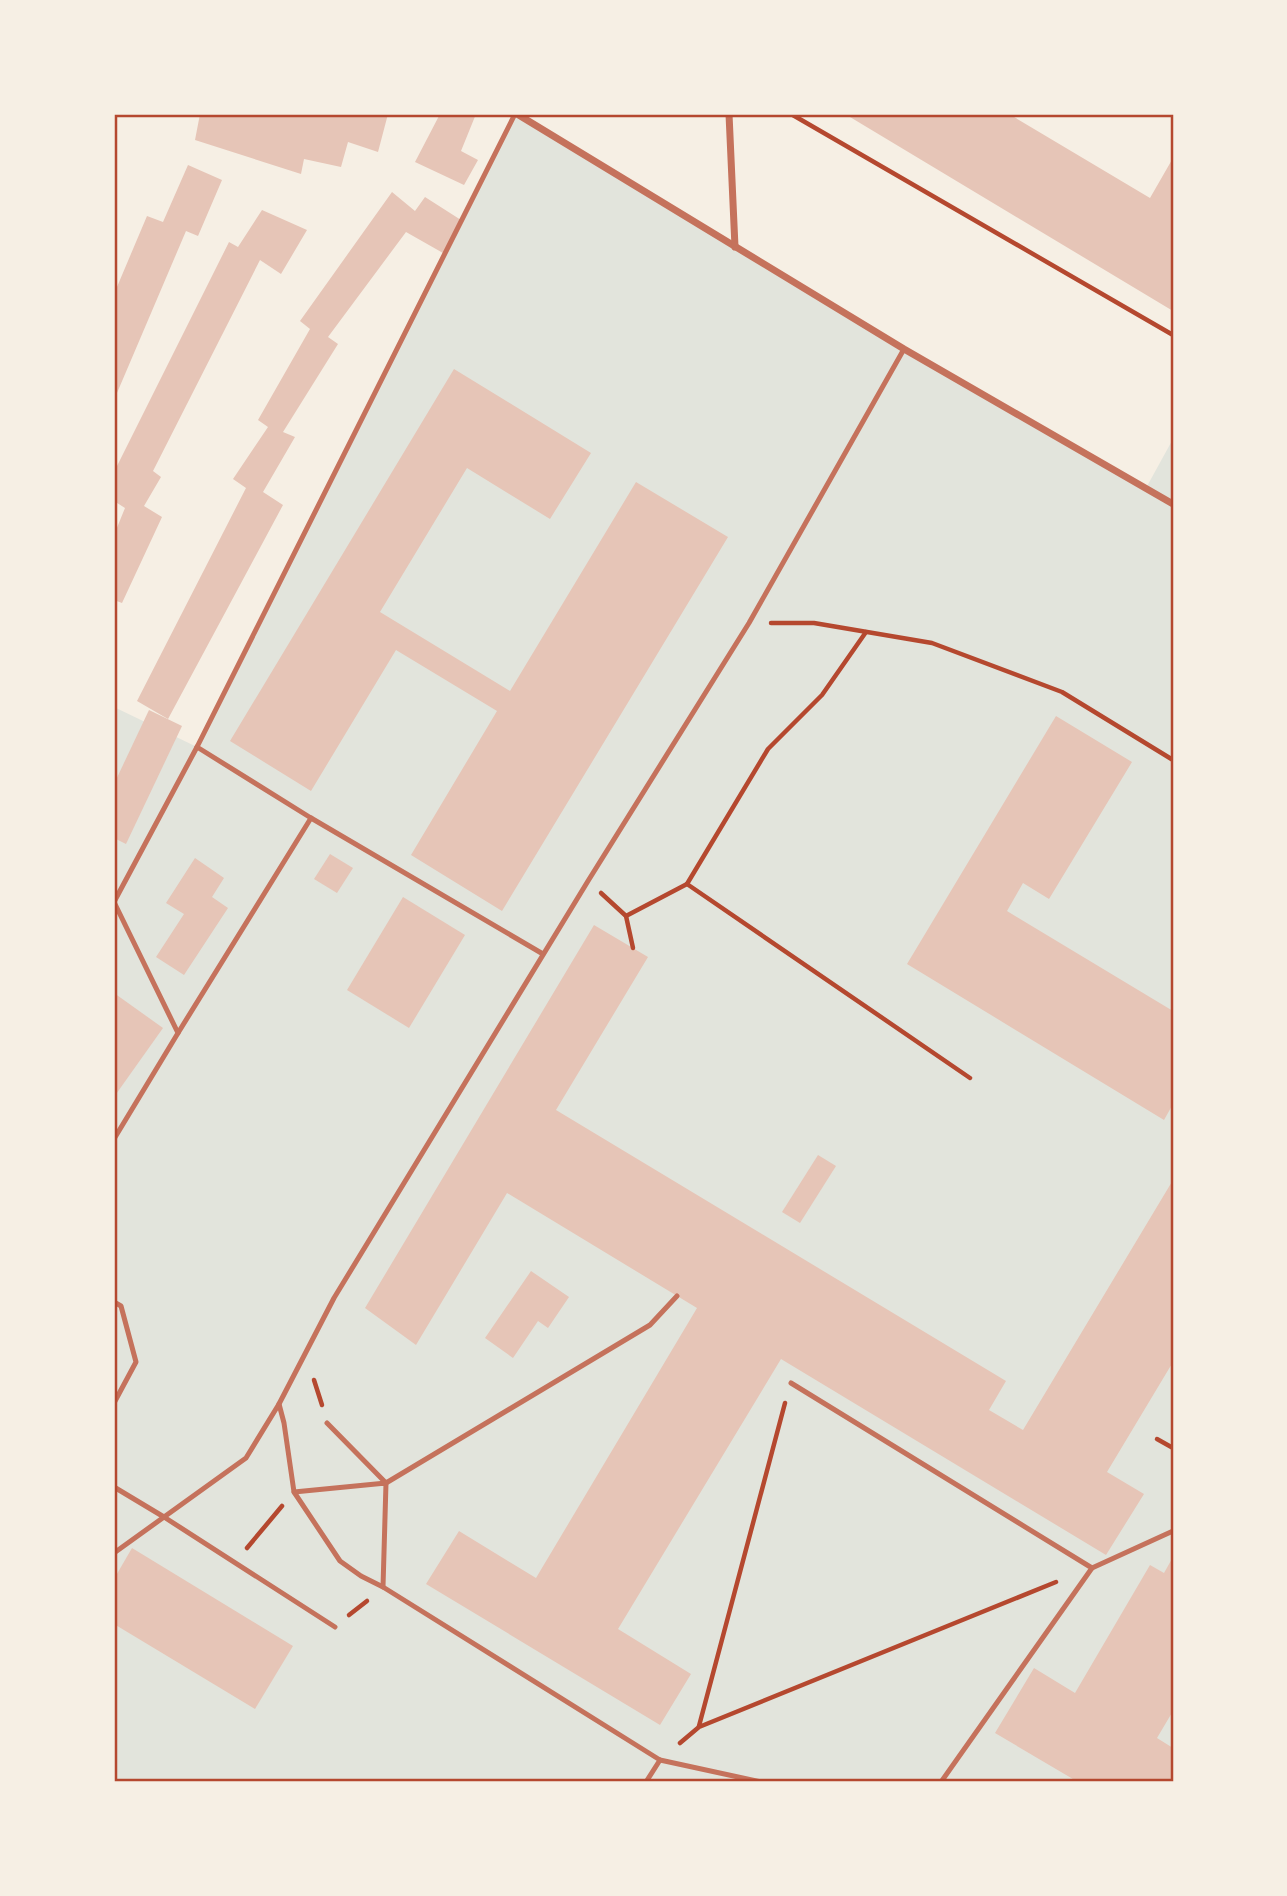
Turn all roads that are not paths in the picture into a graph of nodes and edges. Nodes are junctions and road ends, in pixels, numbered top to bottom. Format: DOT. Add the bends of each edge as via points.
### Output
graph roads {
  1 [pos="516,114"];
  2 [pos="729,114"];
  3 [pos="736,114"];
  4 [pos="729,125"];
  5 [pos="735,247"];
  6 [pos="904,349"];
  7 [pos="1173,503"];
  8 [pos="197,747"];
  9 [pos="311,818"];
  10 [pos="543,954"];
  11 [pos="178,1033"];
  12 [pos="114,1139"];
  13 [pos="677,1296"];
  14 [pos="114,1302"];
  15 [pos="791,1383"];
  16 [pos="114,1402"];
  17 [pos="279,1404"];
  18 [pos="327,1423"];
  19 [pos="386,1483"];
  20 [pos="114,1487"];
  21 [pos="293,1492"];
  22 [pos="164,1517"];
  23 [pos="1173,1531"];
  24 [pos="114,1553"];
  25 [pos="1092,1568"];
  26 [pos="383,1587"];
  27 [pos="335,1627"];
  28 [pos="660,1760"];
  29 [pos="646,1782"];
  30 [pos="761,1782"];
  31 [pos="941,1782"];
  1 -- 5 [label="street"];
  1 -- 8 [label="lane"];
  2 -- 4 [label="street"];
  3 -- 4 [label="lane"];
  4 -- 5 [label="street"];
  5 -- 6 [label="street"];
  6 -- 7 [label="street"];
  6 -- 10 [label="lane" via="750,624"];
  8 -- 9 [label="lane"];
  8 -- 11 [label="lane" via="114,902"];
  9 -- 10 [label="lane"];
  9 -- 11 [label="lane"];
  10 -- 17 [label="lane" via="334,1298"];
  11 -- 12 [label="lane"];
  13 -- 19 [label="lane" via="650,1325"];
  14 -- 16 [label="lane" via="121,1306 136,1362"];
  15 -- 25 [label="lane"];
  17 -- 21 [label="lane"];
  17 -- 22 [label="lane" via="246,1458"];
  18 -- 19 [label="lane"];
  19 -- 21 [label="lane"];
  19 -- 26 [label="lane"];
  20 -- 22 [label="lane"];
  21 -- 26 [label="lane" via="340,1561"];
  22 -- 24 [label="lane"];
  22 -- 27 [label="lane"];
  23 -- 25 [label="lane"];
  25 -- 31 [label="lane"];
  26 -- 28 [label="lane"];
  28 -- 29 [label="lane"];
  28 -- 30 [label="lane"];
}
